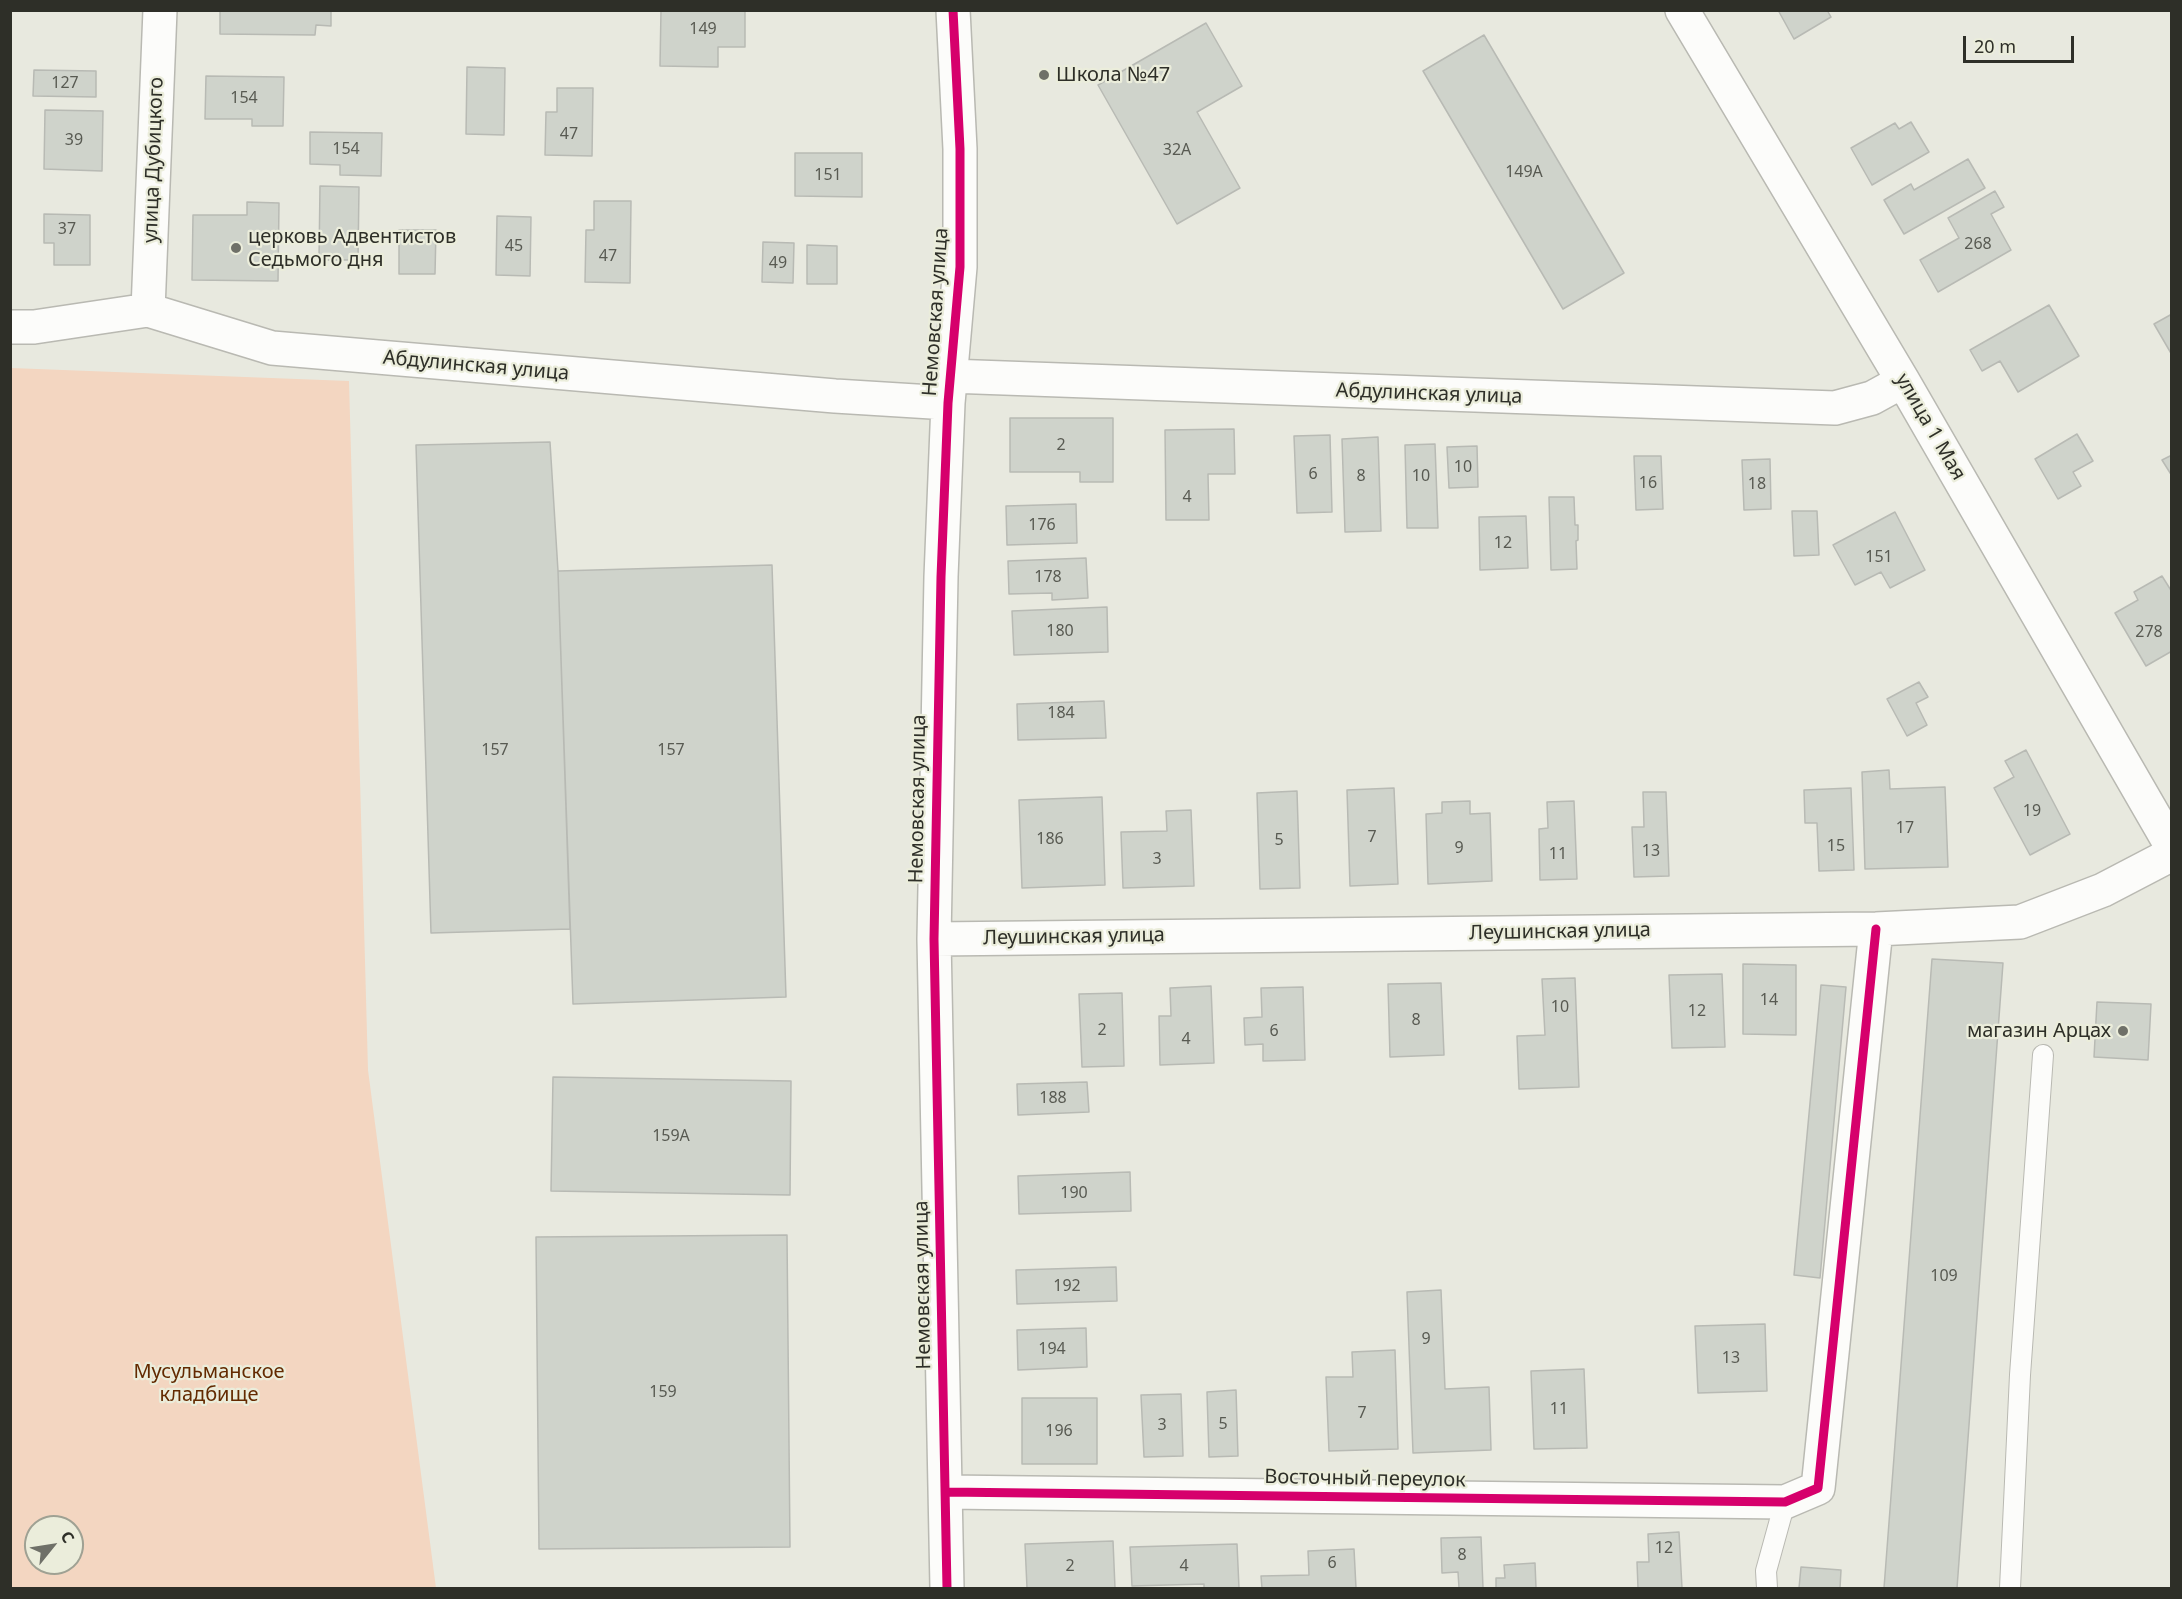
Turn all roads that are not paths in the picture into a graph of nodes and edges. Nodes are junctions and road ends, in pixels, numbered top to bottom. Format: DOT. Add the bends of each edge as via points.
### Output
graph roads {
  1 [pos="160,10"];
  2 [pos="953,10"];
  3 [pos="1682,10"];
  4 [pos="148,310"];
  5 [pos="10,327"];
  6 [pos="1903,381"];
  7 [pos="949,389"];
  8 [pos="2172,847"];
  9 [pos="2172,854"];
  10 [pos="1876,929"];
  11 [pos="934,939"];
  12 [pos="2043,1055"];
  13 [pos="946,1492"];
  14 [pos="1785,1502"];
  15 [pos="947,1588"];
  16 [pos="1767,1588"];
  17 [pos="2010,1588"];
  1 -- 4 [label="street, улица Дубицкого"];
  2 -- 7 [label="street, Немовская улица" via="960,149 960,255"];
  3 -- 6 [label="street, улица 1 Мая"];
  4 -- 5 [label="street, Абдулинская улица"];
  4 -- 7 [label="street, Абдулинская улица" via="272,348 835,396"];
  6 -- 7 [label="street, Абдулинская улица" via="1872,398 1835,408"];
  6 -- 8 [label="street, улица 1 Мая"];
  7 -- 11 [label="street, Немовская улица" via="940,577"];
  9 -- 10 [label="street, Леушинская улица" via="2103,890 2020,922"];
  10 -- 11 [label="street, Леушинская улица"];
  10 -- 14 [label="street" via="1818,1488"];
  11 -- 13 [label="street, Немовская улица"];
  12 -- 17 [label="lane" via="2020,1375"];
  13 -- 14 [label="street, Восточный переулок"];
  13 -- 15 [label="street, Немовская улица"];
  14 -- 16 [label="lane" via="1766,1571"];
}
